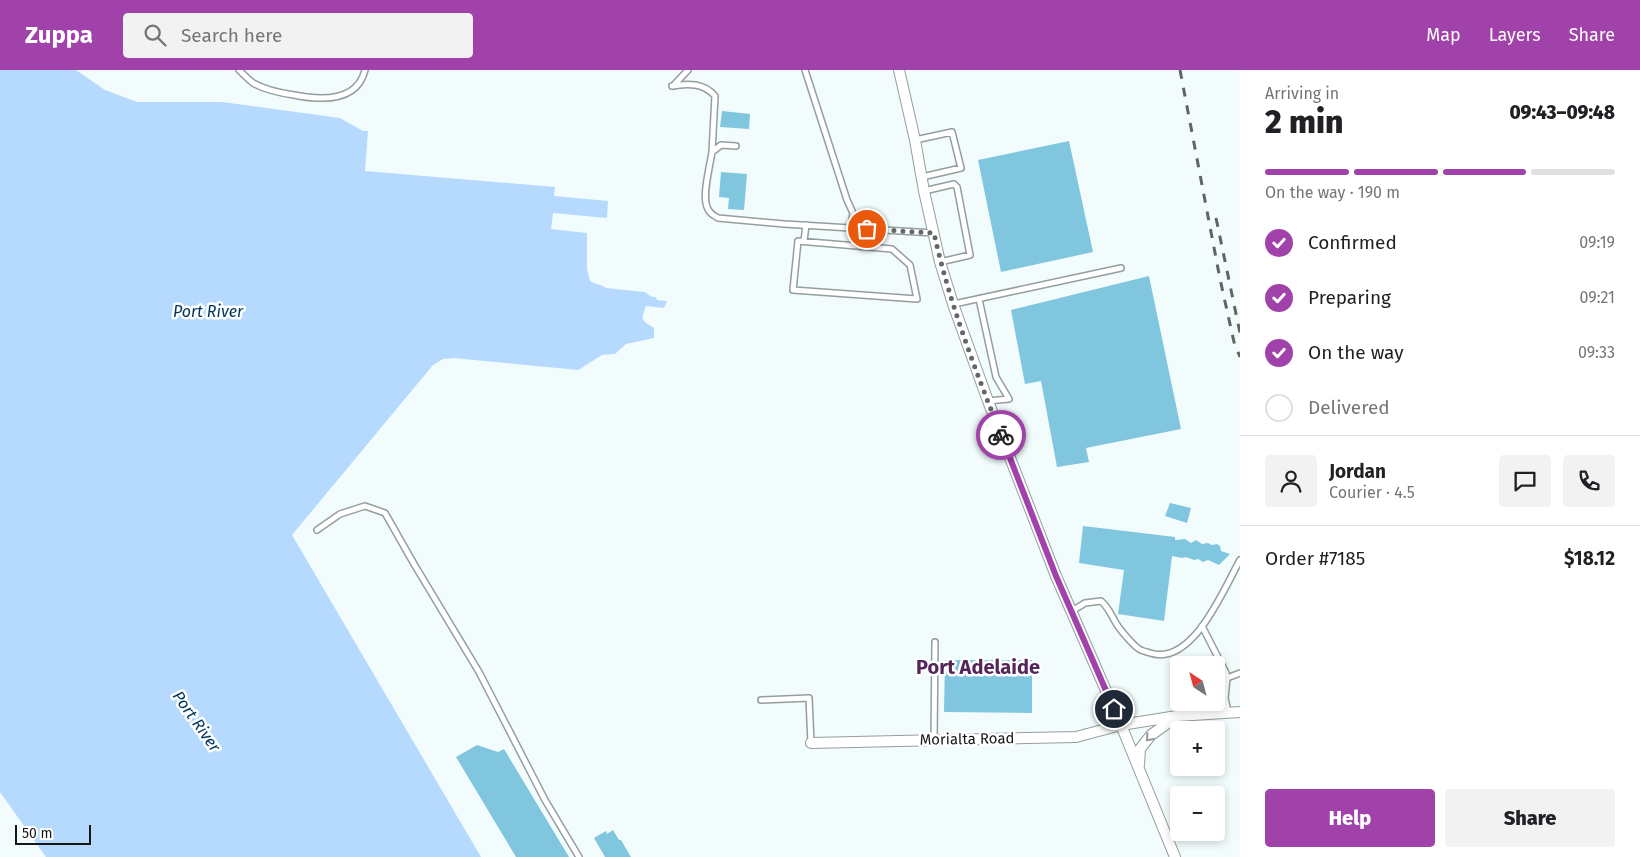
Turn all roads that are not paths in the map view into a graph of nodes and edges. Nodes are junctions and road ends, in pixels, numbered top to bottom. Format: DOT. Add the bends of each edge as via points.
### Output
graph roads {
  1 [pos="239,70"];
  2 [pos="365,70"];
  3 [pos="688,70"];
  4 [pos="805,70"];
  5 [pos="899,70"];
  6 [pos="915,140"];
  7 [pos="736,146"];
  8 [pos="712,152"];
  9 [pos="922,177"];
  10 [pos="924,191"];
  11 [pos="806,225"];
  12 [pos="851,228"];
  13 [pos="934,233"];
  14 [pos="804,242"];
  15 [pos="940,262"];
  16 [pos="1121,268"];
  17 [pos="979,299"];
  18 [pos="953,304"];
  19 [pos="988,402"];
  20 [pos="317,530"];
  21 [pos="1240,560"];
  22 [pos="1071,611"];
  23 [pos="1202,626"];
  24 [pos="935,642"];
  25 [pos="1240,673"];
  26 [pos="1227,678"];
  27 [pos="761,700"];
  28 [pos="1228,712"];
  29 [pos="1240,714"];
  30 [pos="1177,716"];
  31 [pos="1121,725"];
  32 [pos="934,740"];
  33 [pos="811,743"];
  34 [pos="1139,770"];
  35 [pos="580,857"];
  36 [pos="1176,857"];
  1 -- 2 [label="lane" via="254,83 277,92 314,99 343,95 354,89"];
  3 -- 8 [label="lane" via="672,86 700,85 715,96"];
  4 -- 12 [label="lane" via="853,213"];
  5 -- 6 [label="street"];
  6 -- 9 [label="street"];
  6 -- 9 [label="lane" via="952,132 961,168"];
  7 -- 8 [label="lane" via="721,145"];
  8 -- 11 [label="lane" via="705,201 712,215"];
  9 -- 10 [label="street"];
  10 -- 13 [label="street"];
  10 -- 15 [label="lane" via="954,184 957,187 970,255"];
  11 -- 12 [label="lane"];
  11 -- 14 [label="lane"];
  12 -- 13 [label="lane"];
  13 -- 15 [label="street"];
  14 -- 14 [label="lane" via="798,241 793,290 917,299 910,266 892,249"];
  15 -- 18 [label="street"];
  16 -- 17 [label="lane"];
  17 -- 18 [label="lane"];
  17 -- 19 [label="lane" via="996,377 1009,399"];
  18 -- 19 [label="street"];
  19 -- 22 [label="street"];
  20 -- 35 [label="lane" via="340,514 365,506 385,513 479,672 545,800"];
  21 -- 23 [label="lane"];
  22 -- 23 [label="lane" via="1085,603 1101,601 1108,607 1116,624 1139,649 1158,655 1172,652 1185,644"];
  22 -- 31 [label="street"];
  23 -- 26 [label="lane"];
  24 -- 32 [label="lane"];
  25 -- 26 [label="lane"];
  26 -- 28 [label="lane" via="1225,698"];
  27 -- 33 [label="lane" via="809,698"];
  28 -- 29 [label="street, Morialta Road"];
  28 -- 30 [label="street, Morialta Road"];
  30 -- 31 [label="street, Morialta Road"];
  30 -- 34 [label="street, one-way" via="1151,735 1140,749"];
  31 -- 32 [label="street, Morialta Road" via="1076,737"];
  31 -- 34 [label="street"];
  32 -- 33 [label="street, Morialta Road"];
  34 -- 36 [label="street"];
}
